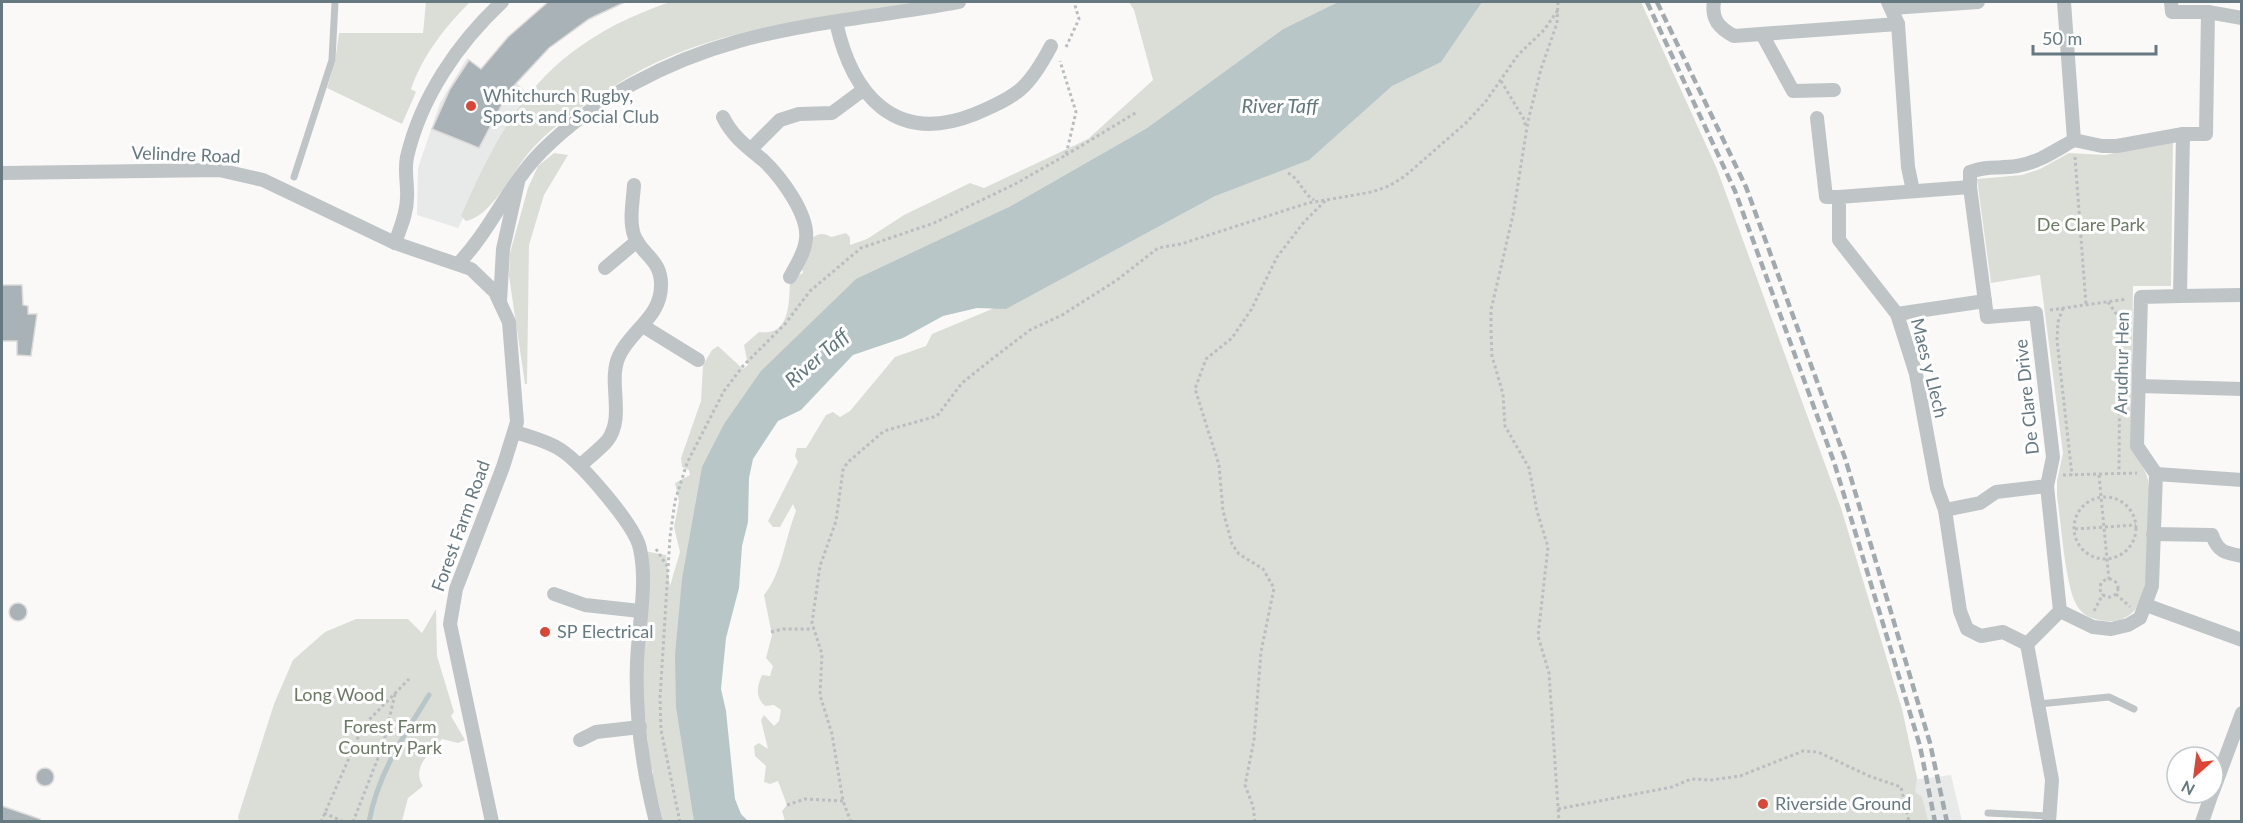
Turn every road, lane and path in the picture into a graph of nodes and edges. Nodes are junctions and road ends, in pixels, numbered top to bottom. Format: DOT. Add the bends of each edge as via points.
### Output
graph roads {
  1 [pos="335,2"];
  2 [pos="502,2"];
  3 [pos="959,2"];
  4 [pos="1074,2"];
  5 [pos="1558,2"];
  6 [pos="1714,2"];
  7 [pos="1975,2"];
  8 [pos="2064,2"];
  9 [pos="2171,2"];
  10 [pos="1890,5"];
  11 [pos="1558,10"];
  12 [pos="2208,12"];
  13 [pos="2241,18"];
  14 [pos="836,22"];
  15 [pos="1898,24"];
  16 [pos="1762,34"];
  17 [pos="1051,46"];
  18 [pos="1500,81"];
  19 [pos="863,90"];
  20 [pos="1834,90"];
  21 [pos="1137,112"];
  22 [pos="723,117"];
  23 [pos="1817,118"];
  24 [pos="1526,132"];
  25 [pos="2183,134"];
  26 [pos="2074,140"];
  27 [pos="751,149"];
  28 [pos="1066,155"];
  29 [pos="2,173"];
  30 [pos="1288,173"];
  31 [pos="294,177"];
  32 [pos="519,177"];
  33 [pos="634,185"];
  34 [pos="1970,187"];
  35 [pos="1913,191"];
  36 [pos="1839,196"];
  37 [pos="1328,198"];
  38 [pos="1316,201"];
  39 [pos="637,241"];
  40 [pos="395,243"];
  41 [pos="458,264"];
  42 [pos="605,268"];
  43 [pos="790,277"];
  44 [pos="2241,295"];
  45 [pos="2180,296"];
  46 [pos="2141,297"];
  47 [pos="1985,301"];
  48 [pos="500,302"];
  49 [pos="2108,302"];
  50 [pos="2086,305"];
  51 [pos="2064,308"];
  52 [pos="2036,313"];
  53 [pos="1897,314"];
  54 [pos="643,326"];
  55 [pos="698,360"];
  56 [pos="2139,386"];
  57 [pos="2241,388"];
  58 [pos="515,432"];
  59 [pos="580,466"];
  60 [pos="2154,470"];
  61 [pos="2119,474"];
  62 [pos="2072,475"];
  63 [pos="2099,475"];
  64 [pos="2048,480"];
  65 [pos="2241,480"];
  66 [pos="2101,497"];
  67 [pos="1946,510"];
  68 [pos="2136,525"];
  69 [pos="2105,528"];
  70 [pos="2074,529"];
  71 [pos="2153,534"];
  72 [pos="2241,556"];
  73 [pos="2109,559"];
  74 [pos="2109,580"];
  75 [pos="554,594"];
  76 [pos="2146,605"];
  77 [pos="640,611"];
  78 [pos="2060,611"];
  79 [pos="813,629"];
  80 [pos="771,632"];
  81 [pos="2241,640"];
  82 [pos="2027,644"];
  83 [pos="409,679"];
  84 [pos="396,692"];
  85 [pos="2039,704"];
  86 [pos="2134,709"];
  87 [pos="2241,713"];
  88 [pos="640,727"];
  89 [pos="580,740"];
  90 [pos="2225,758"];
  91 [pos="843,801"];
  92 [pos="787,805"];
  93 [pos="2208,805"];
  94 [pos="1558,809"];
  95 [pos="324,813"];
  96 [pos="1988,813"];
  97 [pos="2049,819"];
  98 [pos="1558,820"];
  99 [pos="321,822"];
  100 [pos="344,822"];
  101 [pos="353,822"];
  102 [pos="492,822"];
  103 [pos="656,822"];
  104 [pos="680,822"];
  105 [pos="851,822"];
  106 [pos="1255,822"];
  107 [pos="1909,822"];
  108 [pos="2202,822"];
  1 -- 31 [label="lane" via="332,60"];
  2 -- 40 [label="street" via="463,45 437,82 426,106 407,158 407,206"];
  3 -- 14 [label="street"];
  4 -- 28 [label="path" via="1079,19 1063,52 1060,69 1075,104"];
  5 -- 11 [label="path"];
  6 -- 16 [label="street" via="1715,21 1723,30 1734,36"];
  7 -- 10 [label="street"];
  8 -- 26 [label="street"];
  9 -- 12 [label="street" via="2172,12"];
  10 -- 15 [label="street"];
  11 -- 18 [label="path"];
  11 -- 24 [label="path"];
  12 -- 13 [label="street"];
  12 -- 25 [label="street" via="2206,134"];
  14 -- 19 [label="street" via="848,64"];
  14 -- 32 [label="street" via="741,40 680,60 631,84 578,120 555,138"];
  15 -- 16 [label="street"];
  15 -- 35 [label="street"];
  16 -- 20 [label="street" via="1793,91"];
  17 -- 19 [label="street" via="1022,90 992,107 949,122 916,123 901,118 886,112"];
  18 -- 24 [label="path" via="1525,121"];
  18 -- 37 [label="path" via="1467,122 1405,177 1372,192"];
  19 -- 27 [label="street" via="832,113 799,114 780,120"];
  21 -- 28 [label="path"];
  22 -- 27 [label="street" via="735,137"];
  23 -- 36 [label="street" via="1826,197"];
  24 -- 94 [label="path" via="1513,215 1491,310 1492,356 1503,394 1505,426 1529,468 1548,547 1538,636 1549,673"];
  25 -- 26 [label="street" via="2117,146"];
  25 -- 45 [label="street"];
  26 -- 34 [label="street" via="2031,163 1982,167 1970,172"];
  26 -- 50 [label="path"];
  27 -- 43 [label="street" via="789,191 805,226 806,242"];
  28 -- 104 [label="path" via="934,223 861,248 810,291 786,324 743,366 724,391 687,463 675,501 670,537 661,730"];
  29 -- 40 [label="street, Velindre Road" via="230,171 263,180"];
  30 -- 38 [label="path" via="1297,177 1307,196"];
  32 -- 41 [label="street" via="482,237"];
  32 -- 48 [label="street" via="503,249"];
  33 -- 39 [label="street" via="632,228"];
  34 -- 35 [label="street"];
  34 -- 47 [label="street"];
  35 -- 36 [label="street"];
  36 -- 53 [label="street, Maes y Llech" via="1839,240"];
  37 -- 38 [label="path"];
  37 -- 106 [label="path" via="1277,257 1251,310 1232,338 1206,359 1195,388 1219,465 1223,511 1232,544 1239,554 1263,569 1274,588 1261,652 1254,740 1245,786"];
  38 -- 79 [label="path" via="1158,248 1117,280 1015,342 962,383 937,416 884,431 867,444 843,470 836,521 820,566"];
  39 -- 42 [label="street"];
  39 -- 54 [label="street" via="658,268 662,288"];
  40 -- 41 [label="street, Velindre Road"];
  41 -- 48 [label="street, Forest Farm Road" via="483,278"];
  44 -- 45 [label="street, Arudhur Hen"];
  45 -- 46 [label="street, Arudhur Hen"];
  46 -- 49 [label="path"];
  46 -- 56 [label="street, Arudhur Hen"];
  47 -- 52 [label="street, De Clare Drive" via="1987,318"];
  47 -- 53 [label="street"];
  48 -- 58 [label="street, Forest Farm Road" via="509,322 513,356"];
  49 -- 50 [label="path"];
  49 -- 61 [label="path" via="2120,320"];
  50 -- 51 [label="path"];
  51 -- 52 [label="path"];
  51 -- 62 [label="path" via="2057,340"];
  52 -- 64 [label="street, De Clare Drive" via="2053,457"];
  53 -- 67 [label="street, Maes y Llech" via="1916,374 1937,488"];
  54 -- 55 [label="street"];
  54 -- 59 [label="street" via="623,348 616,365 613,428 606,441"];
  56 -- 57 [label="street"];
  56 -- 60 [label="street, Arudhur Hen" via="2138,446"];
  58 -- 59 [label="street" via="558,448"];
  58 -- 102 [label="street, Forest Farm Road" via="456,589 451,614 452,640"];
  59 -- 77 [label="street" via="638,541 642,567"];
  60 -- 61 [label="path"];
  60 -- 65 [label="street"];
  60 -- 71 [label="street, Arudhur Hen"];
  61 -- 63 [label="path"];
  62 -- 63 [label="path"];
  62 -- 64 [label="path"];
  63 -- 66 [label="path"];
  64 -- 67 [label="street" via="1996,492 1980,503"];
  64 -- 78 [label="street, De Clare Drive"];
  66 -- 68 [label="path" via="2122,502 2130,509"];
  66 -- 69 [label="path"];
  66 -- 70 [label="path" via="2082,507"];
  67 -- 82 [label="street, Maes y Llech" via="1966,629 1981,636 2002,632"];
  68 -- 69 [label="path"];
  68 -- 73 [label="path" via="2128,550"];
  69 -- 70 [label="path"];
  69 -- 73 [label="path"];
  70 -- 73 [label="path" via="2086,553"];
  71 -- 72 [label="street" via="2212,535 2222,552"];
  71 -- 76 [label="street, Arudhur Hen" via="2152,586"];
  73 -- 74 [label="path"];
  74 -- 74 [label="path" via="2100,587 2108,597 2114,596 2118,588"];
  75 -- 77 [label="street" via="585,605"];
  76 -- 78 [label="street" via="2140,618 2111,629 2092,627"];
  76 -- 81 [label="street"];
  77 -- 88 [label="street"];
  78 -- 82 [label="street"];
  79 -- 80 [label="path"];
  79 -- 91 [label="path" via="822,654 820,695 832,734"];
  82 -- 85 [label="street"];
  83 -- 84 [label="path"];
  84 -- 95 [label="path" via="363,726"];
  84 -- 101 [label="path" via="383,746"];
  85 -- 86 [label="lane" via="2109,697"];
  85 -- 97 [label="street" via="2052,780"];
  87 -- 90 [label="street"];
  88 -- 89 [label="street" via="596,732"];
  88 -- 103 [label="street"];
  91 -- 92 [label="path" via="805,799"];
  91 -- 105 [label="path"];
  93 -- 108 [label="street"];
  94 -- 98 [label="path"];
  94 -- 107 [label="path" via="1672,787 1690,779 1740,776 1803,751 1818,752 1901,787"];
  95 -- 99 [label="path"];
  95 -- 100 [label="path"];
  96 -- 97 [label="lane"];
}
